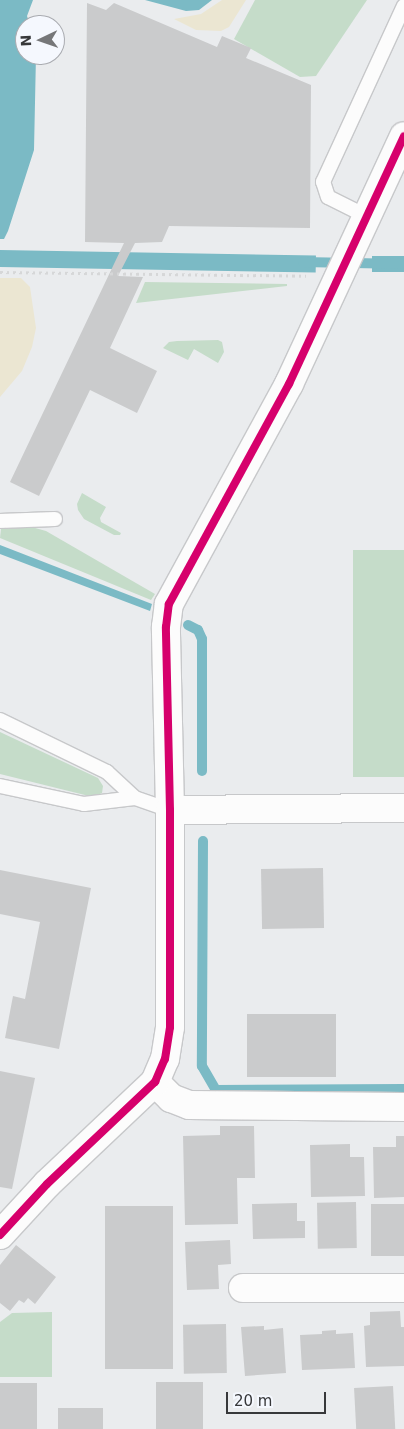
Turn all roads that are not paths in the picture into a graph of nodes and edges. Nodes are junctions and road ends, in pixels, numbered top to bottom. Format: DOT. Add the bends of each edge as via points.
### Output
graph roads {
  1 [pos="404,6"];
  2 [pos="404,136"];
  3 [pos="366,216"];
  4 [pos="55,519"];
  5 [pos="0,521"];
  6 [pos="0,720"];
  7 [pos="0,786"];
  8 [pos="135,798"];
  9 [pos="404,808"];
  10 [pos="170,810"];
  11 [pos="155,1082"];
  12 [pos="404,1107"];
  13 [pos="0,1235"];
  14 [pos="243,1288"];
  15 [pos="404,1288"];
  1 -- 3 [label="lane" via="323,182 328,197"];
  2 -- 3 [label="street"];
  3 -- 10 [label="street" via="288,384 169,604 166,628"];
  4 -- 5 [label="lane"];
  6 -- 8 [label="lane" via="107,772"];
  7 -- 8 [label="lane" via="84,804"];
  8 -- 10 [label="lane"];
  9 -- 10 [label="street"];
  10 -- 11 [label="street" via="170,1027 166,1059"];
  11 -- 12 [label="street" via="171,1098 188,1105"];
  11 -- 13 [label="street" via="47,1184"];
  14 -- 15 [label="street"];
}
